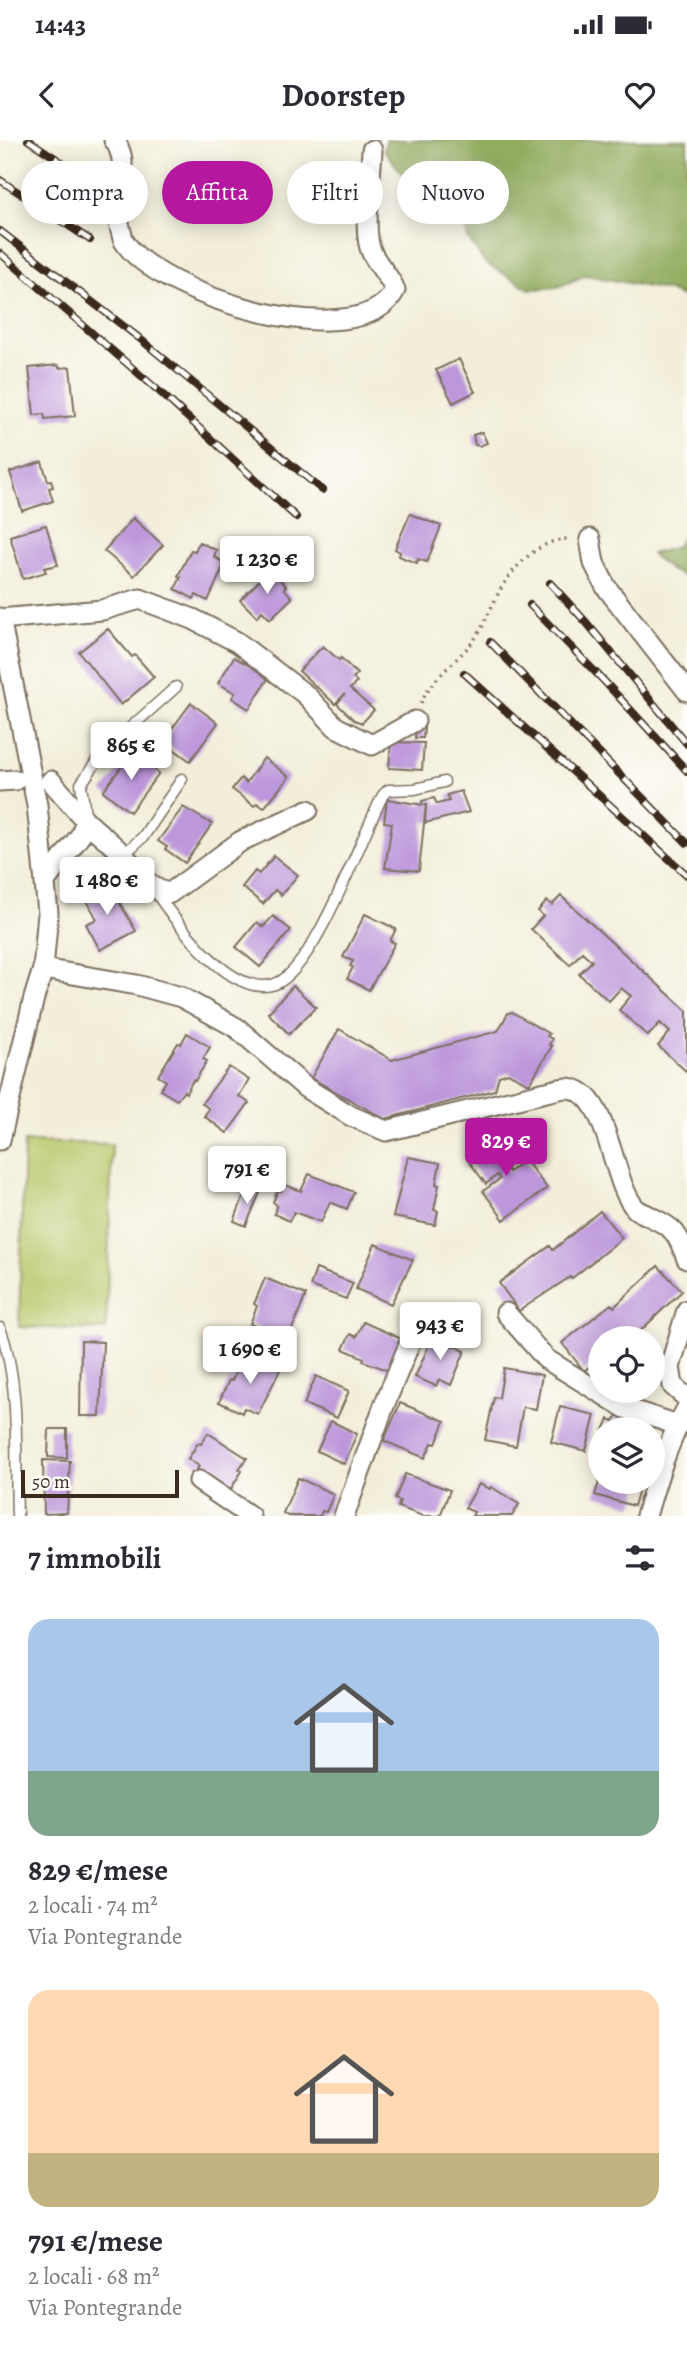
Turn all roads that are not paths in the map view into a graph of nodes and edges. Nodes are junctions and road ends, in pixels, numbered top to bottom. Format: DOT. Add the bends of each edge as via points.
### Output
graph roads {
  1 [pos="114,140"];
  2 [pos="372,150"];
  3 [pos="590,539"];
  4 [pos="0,619"];
  5 [pos="176,687"];
  6 [pos="687,691"];
  7 [pos="415,721"];
  8 [pos="182,779"];
  9 [pos="51,781"];
  10 [pos="444,782"];
  11 [pos="309,810"];
  12 [pos="86,821"];
  13 [pos="123,855"];
  14 [pos="46,880"];
  15 [pos="150,885"];
  16 [pos="43,969"];
  17 [pos="0,1140"];
  18 [pos="687,1259"];
  19 [pos="687,1310"];
  20 [pos="506,1313"];
  21 [pos="0,1328"];
  22 [pos="416,1328"];
  23 [pos="687,1398"];
  24 [pos="682,1417"];
  25 [pos="199,1481"];
  26 [pos="17,1516"];
  27 [pos="250,1516"];
  28 [pos="344,1516"];
  29 [pos="646,1516"];
  1 -- 2 [label="street" via="122,164 113,183 122,238 132,252 201,294 306,321 372,314 395,290 371,251 367,231"];
  3 -- 6 [label="street" via="594,563 606,587"];
  4 -- 7 [label="street" via="102,610 140,599 237,642 306,695 336,727 372,745"];
  4 -- 14 [label="street" via="35,795"];
  5 -- 12 [label="lane" via="103,752 81,784"];
  8 -- 13 [label="lane" via="143,837"];
  9 -- 12 [label="street"];
  10 -- 15 [label="lane" via="388,790 383,795 314,943 276,984 253,986 229,974 172,917"];
  11 -- 15 [label="street" via="241,841 170,893"];
  12 -- 13 [label="street"];
  12 -- 14 [label="street"];
  13 -- 15 [label="street"];
  14 -- 16 [label="street"];
  16 -- 17 [label="street"];
  16 -- 18 [label="street" via="181,997 237,1028 306,1088 386,1131 567,1088 579,1093 593,1103 621,1184 637,1209 670,1226"];
  19 -- 23 [label="street" via="670,1367 674,1386"];
  20 -- 24 [label="street" via="546,1359 625,1408"];
  21 -- 26 [label="lane" via="13,1387"];
  22 -- 28 [label="street"];
  24 -- 29 [label="street"];
  25 -- 27 [label="street"];
}
